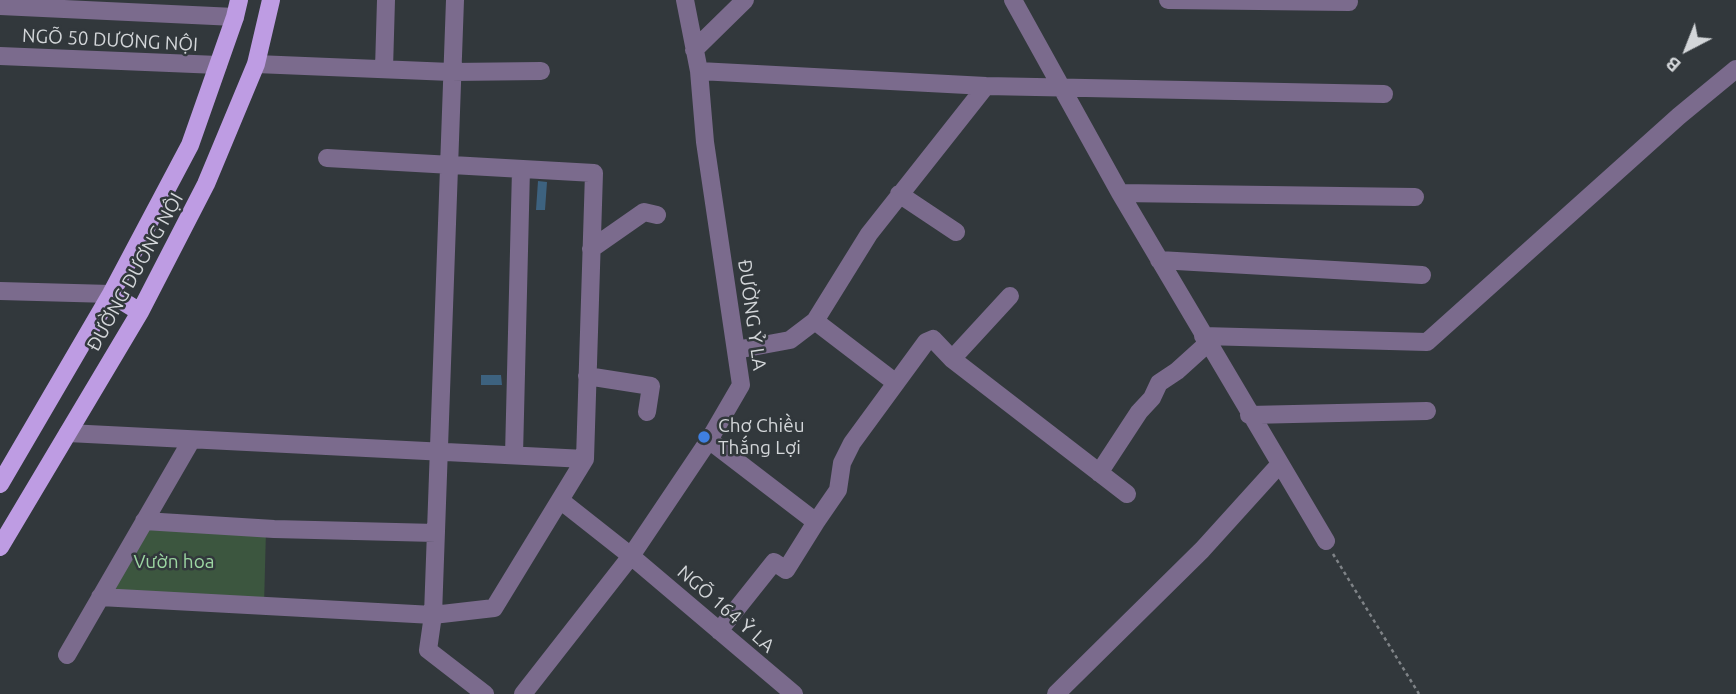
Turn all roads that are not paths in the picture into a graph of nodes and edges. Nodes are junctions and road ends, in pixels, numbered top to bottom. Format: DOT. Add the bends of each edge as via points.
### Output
graph roads {
  1 [pos="271,0"];
  2 [pos="386,0"];
  3 [pos="455,0"];
  4 [pos="685,0"];
  5 [pos="745,0"];
  6 [pos="1013,0"];
  7 [pos="1168,0"];
  8 [pos="1349,2"];
  9 [pos="65,4"];
  10 [pos="0,6"];
  11 [pos="136,6"];
  12 [pos="237,9"];
  13 [pos="695,50"];
  14 [pos="0,56"];
  15 [pos="256,64"];
  16 [pos="218,65"];
  17 [pos="384,69"];
  18 [pos="1736,69"];
  19 [pos="541,71"];
  20 [pos="699,71"];
  21 [pos="452,72"];
  22 [pos="986,86"];
  23 [pos="1062,88"];
  24 [pos="1384,94"];
  25 [pos="327,158"];
  26 [pos="448,165"];
  27 [pos="521,169"];
  28 [pos="1120,193"];
  29 [pos="899,194"];
  30 [pos="1415,197"];
  31 [pos="657,215"];
  32 [pos="956,232"];
  33 [pos="591,248"];
  34 [pos="1159,260"];
  35 [pos="1422,275"];
  36 [pos="0,291"];
  37 [pos="111,294"];
  38 [pos="1010,296"];
  39 [pos="140,312"];
  40 [pos="815,321"];
  41 [pos="1205,340"];
  42 [pos="736,350"];
  43 [pos="952,359"];
  44 [pos="587,376"];
  45 [pos="896,383"];
  46 [pos="1427,411"];
  47 [pos="647,412"];
  48 [pos="1249,415"];
  49 [pos="68,433"];
  50 [pos="191,440"];
  51 [pos="709,440"];
  52 [pos="439,452"];
  53 [pos="514,456"];
  54 [pos="585,459"];
  55 [pos="1279,465"];
  56 [pos="1098,473"];
  57 [pos="0,484"];
  58 [pos="1126,494"];
  59 [pos="560,500"];
  60 [pos="144,521"];
  61 [pos="816,522"];
  62 [pos="436,533"];
  63 [pos="1325,541"];
  64 [pos="0,547"];
  65 [pos="631,555"];
  66 [pos="100,597"];
  67 [pos="433,615"];
  68 [pos="719,631"];
  69 [pos="67,655"];
  70 [pos="485,694"];
  71 [pos="523,694"];
  72 [pos="794,694"];
  73 [pos="1056,694"];
  1 -- 15 [label="main road, ĐƯỜNG DƯƠNG NỘI"];
  2 -- 17 [label="street"];
  3 -- 21 [label="street"];
  4 -- 13 [label="street, ĐƯỜNG Ỷ LA"];
  5 -- 13 [label="street"];
  6 -- 23 [label="street"];
  7 -- 8 [label="street"];
  9 -- 10 [label="street, NGÕ 50 DƯƠNG NỘI"];
  9 -- 11 [label="street, NGÕ 50 DƯƠNG NỘI"];
  11 -- 12 [label="street, NGÕ 50 DƯƠNG NỘI"];
  12 -- 16 [label="main road, ĐƯỜNG DƯƠNG NỘI"];
  13 -- 20 [label="street, ĐƯỜNG Ỷ LA"];
  14 -- 16 [label="street, NGÕ 50 DƯƠNG NỘI"];
  15 -- 17 [label="street"];
  15 -- 39 [label="main road, ĐƯỜNG DƯƠNG NỘI" via="206,184"];
  16 -- 37 [label="main road, ĐƯỜNG DƯƠNG NỘI" via="190,145"];
  17 -- 21 [label="street"];
  18 -- 41 [label="street" via="1427,342"];
  19 -- 21 [label="street"];
  20 -- 22 [label="street"];
  20 -- 42 [label="street, ĐƯỜNG Ỷ LA"];
  21 -- 26 [label="street"];
  22 -- 23 [label="street"];
  22 -- 29 [label="street"];
  23 -- 24 [label="street"];
  23 -- 28 [label="street"];
  25 -- 26 [label="street"];
  26 -- 27 [label="street"];
  26 -- 52 [label="street"];
  27 -- 33 [label="street" via="594,173"];
  27 -- 53 [label="street"];
  28 -- 30 [label="street"];
  28 -- 34 [label="street"];
  29 -- 32 [label="street"];
  29 -- 40 [label="street" via="869,233"];
  31 -- 33 [label="street" via="644,212"];
  33 -- 44 [label="street"];
  34 -- 35 [label="street"];
  34 -- 41 [label="street"];
  36 -- 37 [label="street"];
  37 -- 39 [label="main road"];
  37 -- 57 [label="main road, ĐƯỜNG DƯƠNG NỘI"];
  38 -- 43 [label="street"];
  39 -- 49 [label="main road, ĐƯỜNG DƯƠNG NỘI"];
  40 -- 42 [label="street" via="790,340"];
  40 -- 45 [label="street"];
  41 -- 48 [label="street"];
  41 -- 56 [label="street" via="1177,371 1159,383"];
  42 -- 51 [label="street, ĐƯỜNG Ỷ LA" via="741,385"];
  43 -- 45 [label="street" via="929,340"];
  43 -- 56 [label="street"];
  44 -- 47 [label="street" via="652,386"];
  44 -- 54 [label="street"];
  45 -- 61 [label="street" via="852,443 842,463 838,490"];
  46 -- 48 [label="street"];
  48 -- 55 [label="street"];
  49 -- 50 [label="street"];
  49 -- 64 [label="main road, ĐƯỜNG DƯƠNG NỘI"];
  50 -- 52 [label="street"];
  50 -- 60 [label="street"];
  51 -- 61 [label="street"];
  51 -- 65 [label="street, ĐƯỜNG Ỷ LA"];
  52 -- 53 [label="street"];
  52 -- 62 [label="street"];
  53 -- 54 [label="street"];
  54 -- 59 [label="street"];
  55 -- 63 [label="street"];
  55 -- 73 [label="street" via="1202,550"];
  56 -- 58 [label="street"];
  59 -- 65 [label="street, NGÕ 164 Ỷ LA"];
  59 -- 67 [label="street" via="494,608"];
  60 -- 62 [label="street" via="274,530"];
  60 -- 66 [label="street"];
  61 -- 68 [label="street" via="786,570 774,562"];
  62 -- 67 [label="street"];
  65 -- 68 [label="street, NGÕ 164 Ỷ LA"];
  65 -- 71 [label="street, ĐƯỜNG Ỷ LA"];
  66 -- 67 [label="street"];
  66 -- 69 [label="street"];
  67 -- 70 [label="street" via="428,650"];
  68 -- 72 [label="street, NGÕ 164 Ỷ LA"];
}
